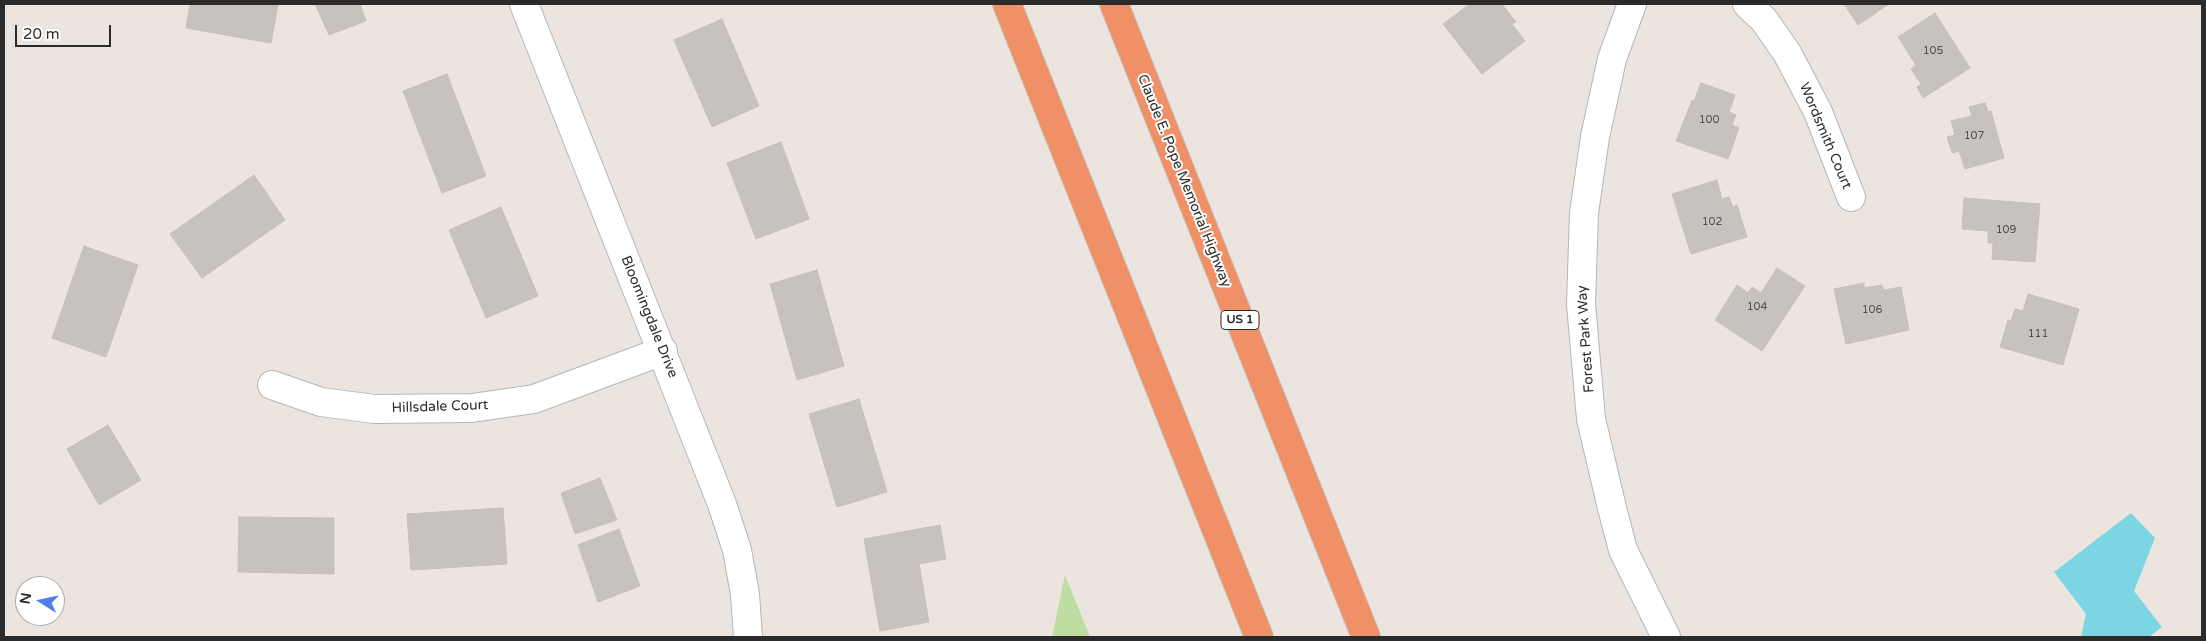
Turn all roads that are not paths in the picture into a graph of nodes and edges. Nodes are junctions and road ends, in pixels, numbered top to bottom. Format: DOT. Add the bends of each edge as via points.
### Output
graph roads {
  1 [pos="524,4"];
  2 [pos="1007,4"];
  3 [pos="1114,4"];
  4 [pos="1632,4"];
  5 [pos="1747,4"];
  6 [pos="1851,197"];
  7 [pos="663,351"];
  8 [pos="272,385"];
  9 [pos="748,637"];
  10 [pos="1259,637"];
  11 [pos="1366,637"];
  12 [pos="1666,637"];
  1 -- 7 [label="street, Bloomingdale Drive"];
  2 -- 10 [label="highway"];
  3 -- 11 [label="highway, Claude E. Pope Memorial Highway / US 1"];
  4 -- 12 [label="street, Forest Park Way" via="1612,59 1595,137 1584,213 1581,304 1591,419 1612,508 1624,550"];
  5 -- 6 [label="street, Wordsmith Court" via="1764,20 1788,53 1818,112"];
  7 -- 8 [label="street, Hillsdale Court" via="534,399 472,408 374,409 321,402"];
  7 -- 9 [label="street, Bloomingdale Drive" via="737,550"];
}
